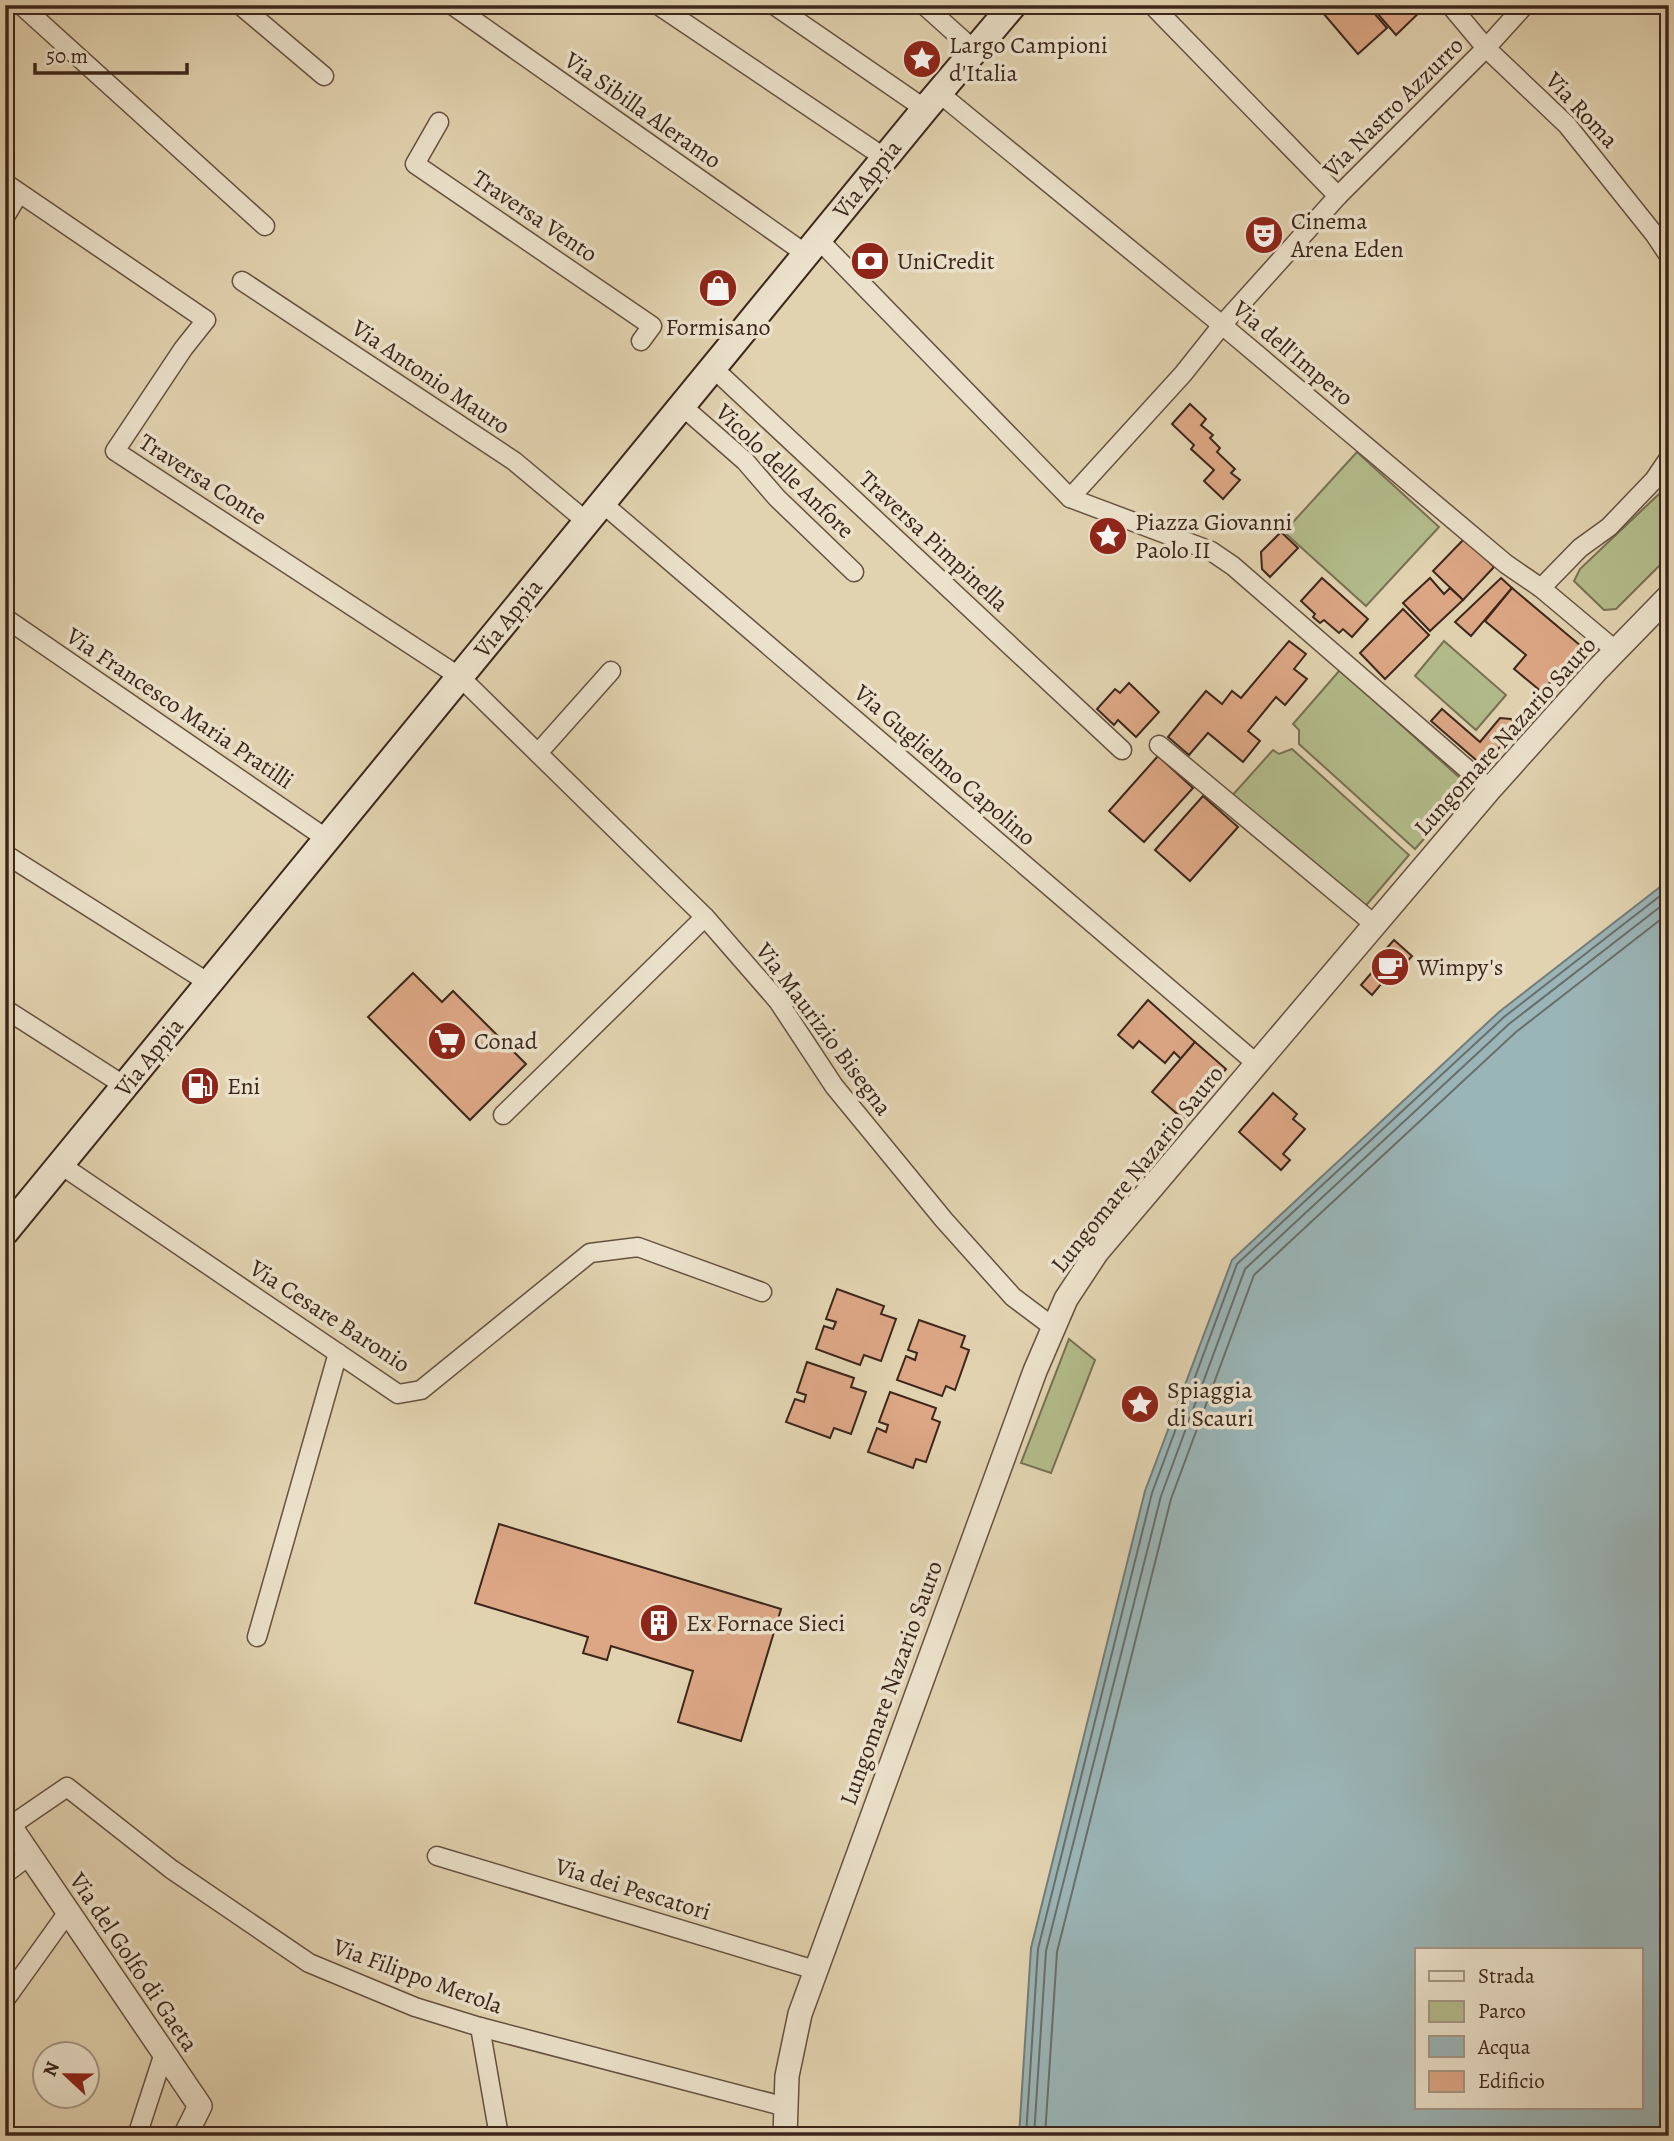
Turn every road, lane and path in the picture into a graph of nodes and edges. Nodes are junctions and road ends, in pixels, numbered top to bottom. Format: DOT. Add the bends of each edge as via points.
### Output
graph roads {
  1 [pos="21,5"];
  2 [pos="240,5"];
  3 [pos="452,5"];
  4 [pos="659,5"];
  5 [pos="775,5"];
  6 [pos="924,5"];
  7 [pos="1013,5"];
  8 [pos="1152,5"];
  9 [pos="1450,5"];
  10 [pos="1525,5"];
  11 [pos="1486,48"];
  12 [pos="974,50"];
  13 [pos="324,76"];
  14 [pos="932,101"];
  15 [pos="439,122"];
  16 [pos="885,158"];
  17 [pos="12,188"];
  18 [pos="1338,196"];
  19 [pos="5,218"];
  20 [pos="265,226"];
  21 [pos="812,246"];
  22 [pos="1669,256"];
  23 [pos="242,281"];
  24 [pos="1222,324"];
  25 [pos="641,341"];
  26 [pos="713,368"];
  27 [pos="681,406"];
  28 [pos="1669,458"];
  29 [pos="1070,498"];
  30 [pos="594,512"];
  31 [pos="854,572"];
  32 [pos="1541,588"];
  33 [pos="1669,596"];
  34 [pos="5,618"];
  35 [pos="1615,650"];
  36 [pos="611,671"];
  37 [pos="460,677"];
  38 [pos="1159,745"];
  39 [pos="1122,750"];
  40 [pos="538,753"];
  41 [pos="1490,789"];
  42 [pos="327,839"];
  43 [pos="5,854"];
  44 [pos="705,917"];
  45 [pos="1374,924"];
  46 [pos="209,983"];
  47 [pos="5,1009"];
  48 [pos="1257,1064"];
  49 [pos="125,1086"];
  50 [pos="503,1115"];
  51 [pos="61,1165"];
  52 [pos="5,1233"];
  53 [pos="762,1292"];
  54 [pos="1053,1327"];
  55 [pos="338,1353"];
  56 [pos="257,1637"];
  57 [pos="8,1823"];
  58 [pos="30,1855"];
  59 [pos="437,1856"];
  60 [pos="5,1874"];
  61 [pos="68,1912"];
  62 [pos="815,1970"];
  63 [pos="5,2000"];
  64 [pos="480,2027"];
  65 [pos="164,2053"];
  66 [pos="786,2107"];
  67 [pos="137,2136"];
  68 [pos="185,2136"];
  69 [pos="499,2136"];
  70 [pos="785,2136"];
  1 -- 20 [label="street"];
  2 -- 13 [label="street"];
  3 -- 21 [label="street, Via Sibilla Aleramo"];
  4 -- 16 [label="street"];
  5 -- 14 [label="street, Via dell'Impero"];
  6 -- 12 [label="street"];
  7 -- 12 [label="main road, Via Appia"];
  8 -- 18 [label="street"];
  9 -- 11 [label="street, Via Roma"];
  10 -- 11 [label="street, Via Nastro Azzurro"];
  11 -- 18 [label="street, Via Nastro Azzurro"];
  11 -- 22 [label="street, Via Roma" via="1567,125"];
  12 -- 14 [label="main road, Via Appia"];
  14 -- 16 [label="main road, Via Appia"];
  14 -- 24 [label="street, Via dell'Impero"];
  15 -- 25 [label="street, Traversa Vento" via="415,164 652,326"];
  16 -- 21 [label="main road, Via Appia"];
  17 -- 19 [label="street"];
  17 -- 37 [label="street, Traversa Conte" via="206,320 116,451"];
  18 -- 24 [label="street, Via Nastro Azzurro"];
  21 -- 26 [label="main road, Via Appia"];
  21 -- 29 [label="street, Via Sibilla Aleramo"];
  23 -- 30 [label="street, Via Antonio Mauro"];
  24 -- 29 [label="street" via="1183,374"];
  24 -- 32 [label="street, Via dell'Impero" via="1506,564"];
  26 -- 27 [label="main road, Via Appia"];
  26 -- 39 [label="street, Traversa Pimpinella"];
  27 -- 30 [label="main road, Via Appia"];
  27 -- 31 [label="street, Vicolo delle Anfore" via="745,461"];
  28 -- 32 [label="street" via="1609,527 1580,548"];
  29 -- 41 [label="street" via="1211,551 1233,566"];
  30 -- 37 [label="main road, Via Appia"];
  30 -- 48 [label="street, Via Guglielmo Capolino"];
  32 -- 35 [label="street, Via dell'Impero"];
  33 -- 35 [label="street, Lungomare Nazario Sauro"];
  34 -- 42 [label="street, Via Francesco Maria Pratilli"];
  35 -- 41 [label="street, Lungomare Nazario Sauro"];
  36 -- 40 [label="street"];
  37 -- 40 [label="street, Via Maurizio Bisegna"];
  37 -- 42 [label="main road, Via Appia"];
  38 -- 45 [label="street"];
  40 -- 44 [label="street, Via Maurizio Bisegna"];
  41 -- 45 [label="street, Lungomare Nazario Sauro"];
  42 -- 46 [label="main road, Via Appia"];
  43 -- 46 [label="street"];
  44 -- 50 [label="street"];
  44 -- 54 [label="street, Via Maurizio Bisegna" via="778,1001 834,1086 944,1220 1013,1297"];
  45 -- 48 [label="street, Lungomare Nazario Sauro"];
  46 -- 49 [label="main road, Via Appia"];
  47 -- 49 [label="street"];
  48 -- 54 [label="street, Lungomare Nazario Sauro" via="1097,1252"];
  49 -- 51 [label="main road, Via Appia"];
  51 -- 52 [label="main road, Via Appia"];
  51 -- 55 [label="street, Via Cesare Baronio"];
  53 -- 55 [label="street, Via Cesare Baronio" via="638,1247 590,1253 421,1390 398,1394"];
  54 -- 62 [label="street, Lungomare Nazario Sauro"];
  55 -- 56 [label="street"];
  57 -- 58 [label="street, Via del Golfo di Gaeta"];
  57 -- 64 [label="street, Via Filippo Merola" via="67,1787 171,1869 309,1963 415,2007"];
  58 -- 60 [label="street"];
  58 -- 61 [label="street, Via del Golfo di Gaeta"];
  59 -- 62 [label="street, Via dei Pescatori"];
  61 -- 63 [label="street"];
  61 -- 65 [label="street, Via del Golfo di Gaeta"];
  62 -- 66 [label="street, Lungomare Nazario Sauro" via="800,2014 787,2076"];
  64 -- 66 [label="street, Via Filippo Merola"];
  64 -- 69 [label="street"];
  65 -- 67 [label="street"];
  65 -- 68 [label="street, Via del Golfo di Gaeta" via="200,2106"];
  66 -- 70 [label="street, Lungomare Nazario Sauro"];
}
